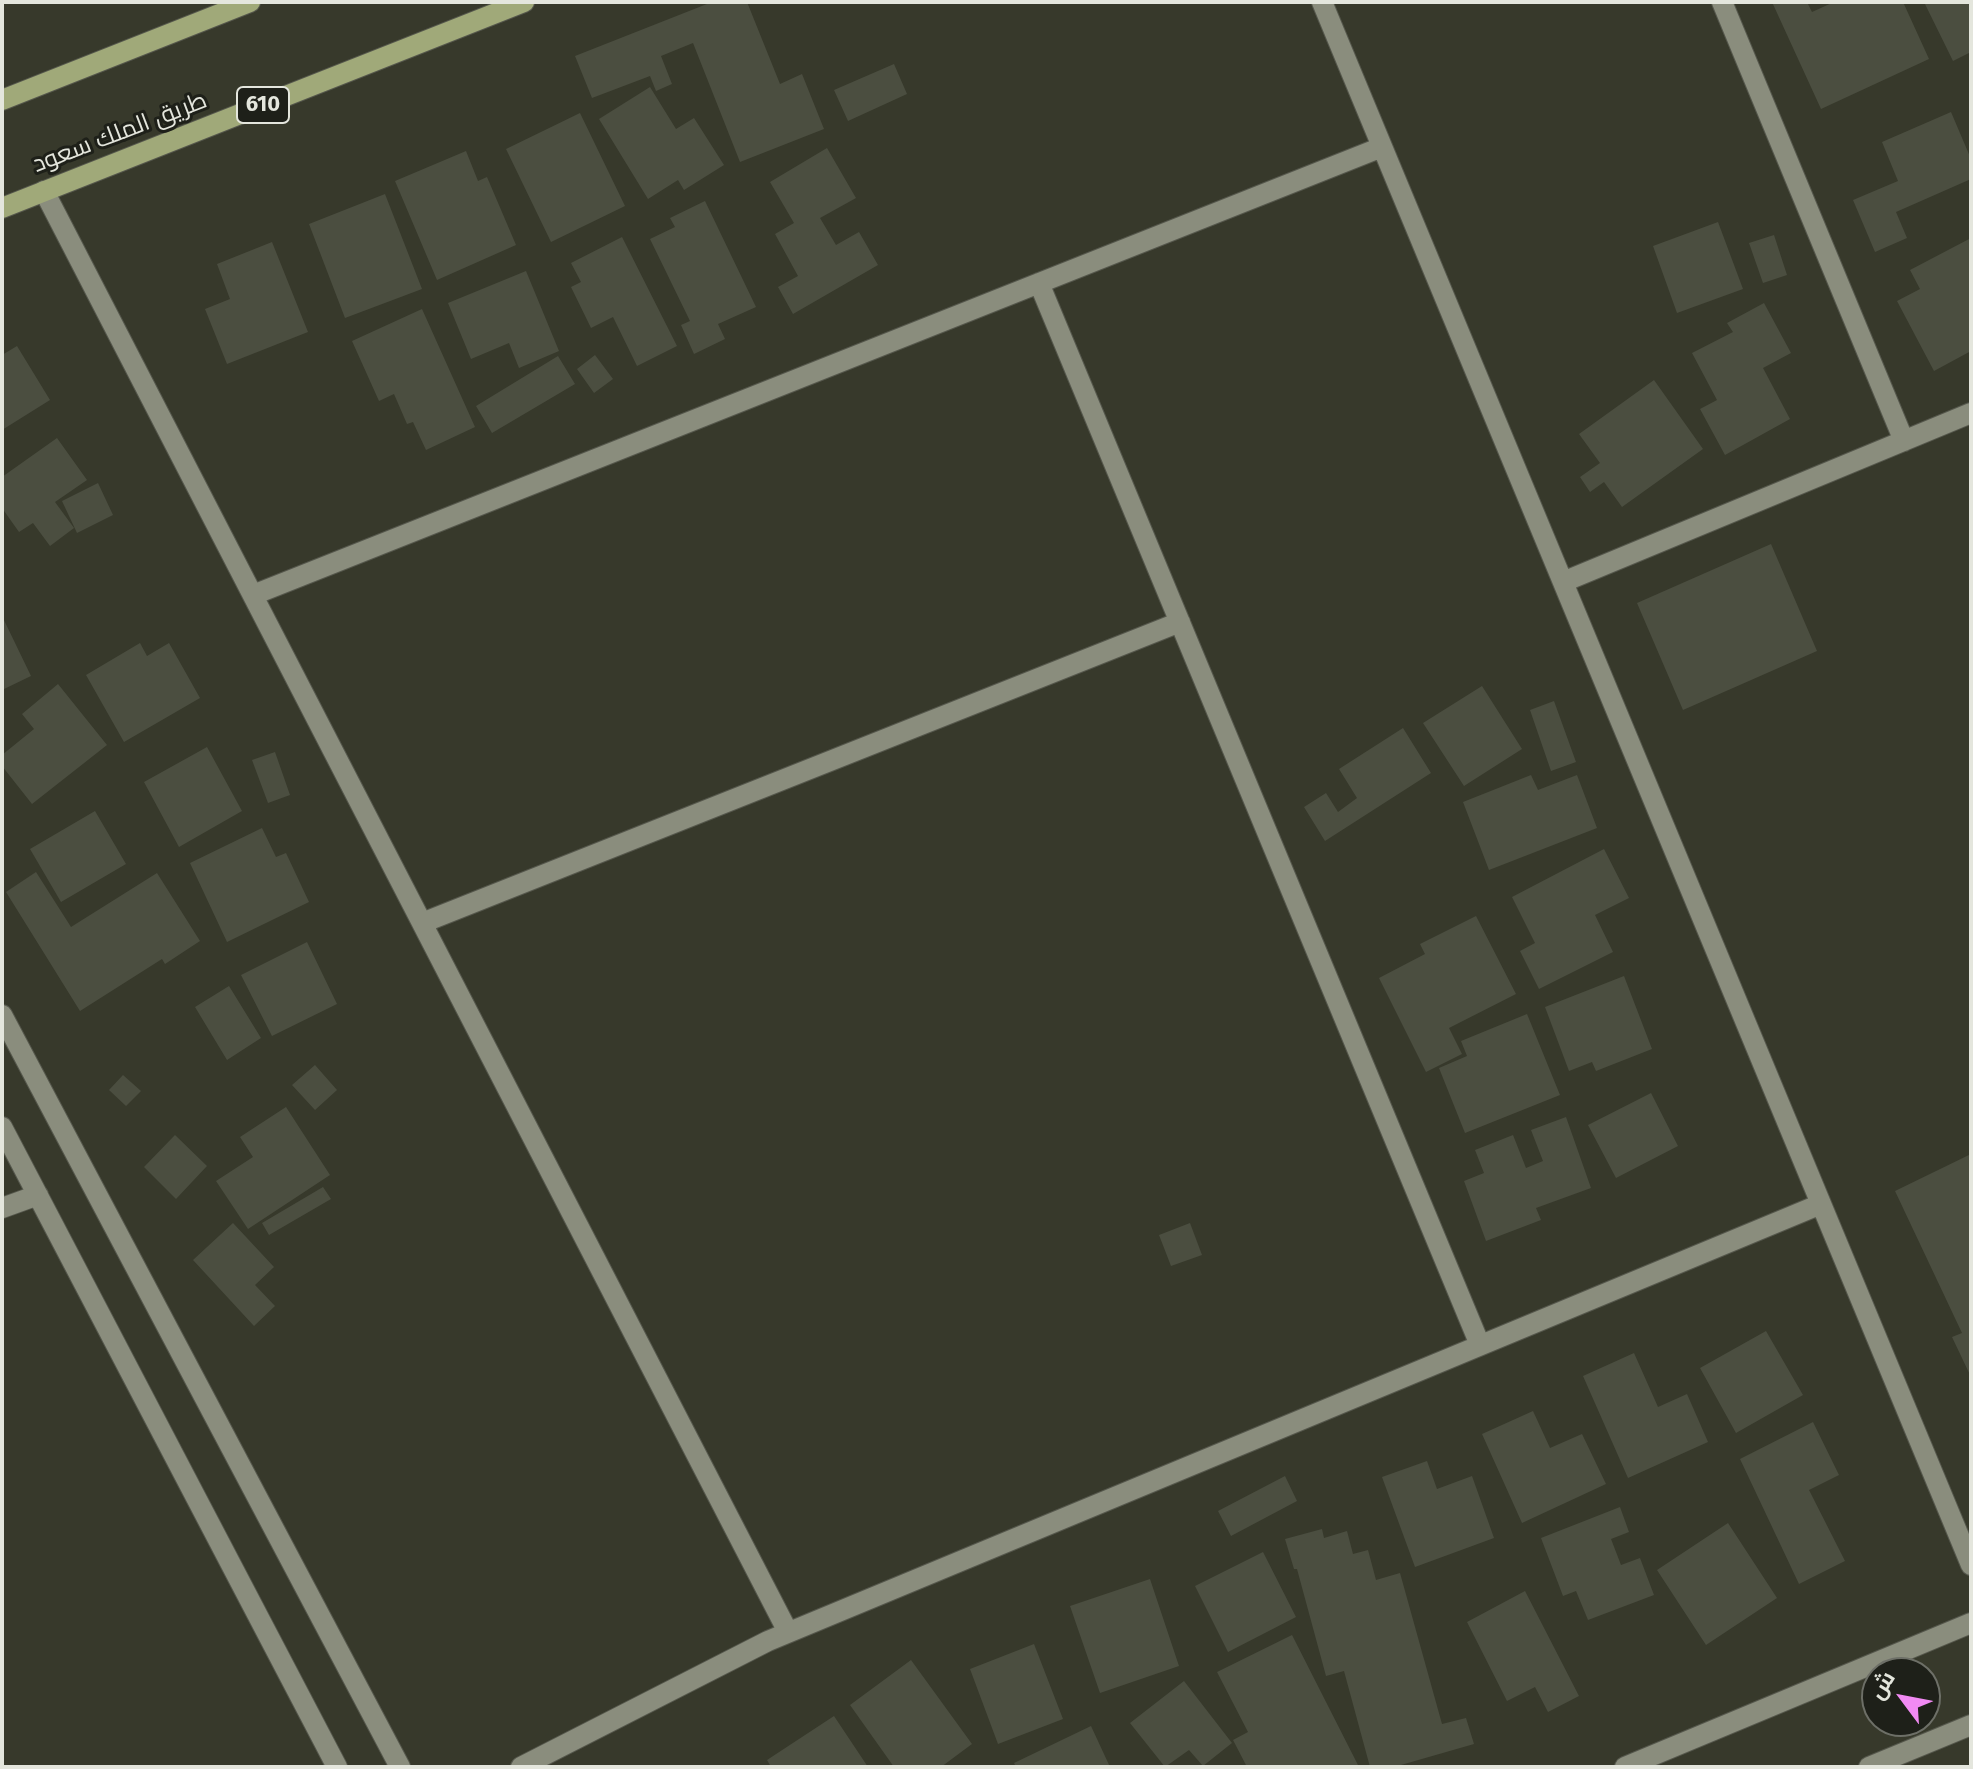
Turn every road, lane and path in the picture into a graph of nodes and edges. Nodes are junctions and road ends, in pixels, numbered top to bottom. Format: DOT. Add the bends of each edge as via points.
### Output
graph roads {
  1 [pos="250,2"];
  2 [pos="524,2"];
  3 [pos="1322,2"];
  4 [pos="1722,2"];
  5 [pos="2,100"];
  6 [pos="1382,147"];
  7 [pos="44,191"];
  8 [pos="2,208"];
  9 [pos="1039,283"];
  10 [pos="1971,413"];
  11 [pos="1904,441"];
  12 [pos="1563,582"];
  13 [pos="253,595"];
  14 [pos="1180,622"];
  15 [pos="422,923"];
  16 [pos="2,1015"];
  17 [pos="2,1127"];
  18 [pos="38,1195"];
  19 [pos="1821,1204"];
  20 [pos="2,1208"];
  21 [pos="1480,1345"];
  22 [pos="1971,1565"];
  23 [pos="1971,1623"];
  24 [pos="788,1632"];
  25 [pos="1971,1725"];
  26 [pos="337,1767"];
  27 [pos="400,1767"];
  28 [pos="521,1767"];
  29 [pos="1625,1767"];
  30 [pos="1869,1767"];
  1 -- 5 [label="main road"];
  2 -- 7 [label="main road, طريق الملك سعود / 610"];
  3 -- 6 [label="street"];
  4 -- 11 [label="street"];
  6 -- 9 [label="street"];
  6 -- 12 [label="street"];
  7 -- 8 [label="main road, طريق الملك سعود / 610"];
  7 -- 13 [label="street"];
  9 -- 13 [label="street"];
  9 -- 14 [label="street"];
  10 -- 11 [label="street"];
  11 -- 12 [label="street"];
  12 -- 19 [label="street"];
  13 -- 15 [label="street"];
  14 -- 15 [label="street"];
  14 -- 21 [label="street"];
  15 -- 24 [label="street"];
  16 -- 27 [label="street"];
  17 -- 18 [label="street"];
  18 -- 20 [label="street"];
  18 -- 26 [label="street"];
  19 -- 21 [label="street"];
  19 -- 22 [label="street"];
  21 -- 24 [label="street"];
  23 -- 29 [label="street"];
  24 -- 28 [label="street"];
  25 -- 30 [label="street"];
}
